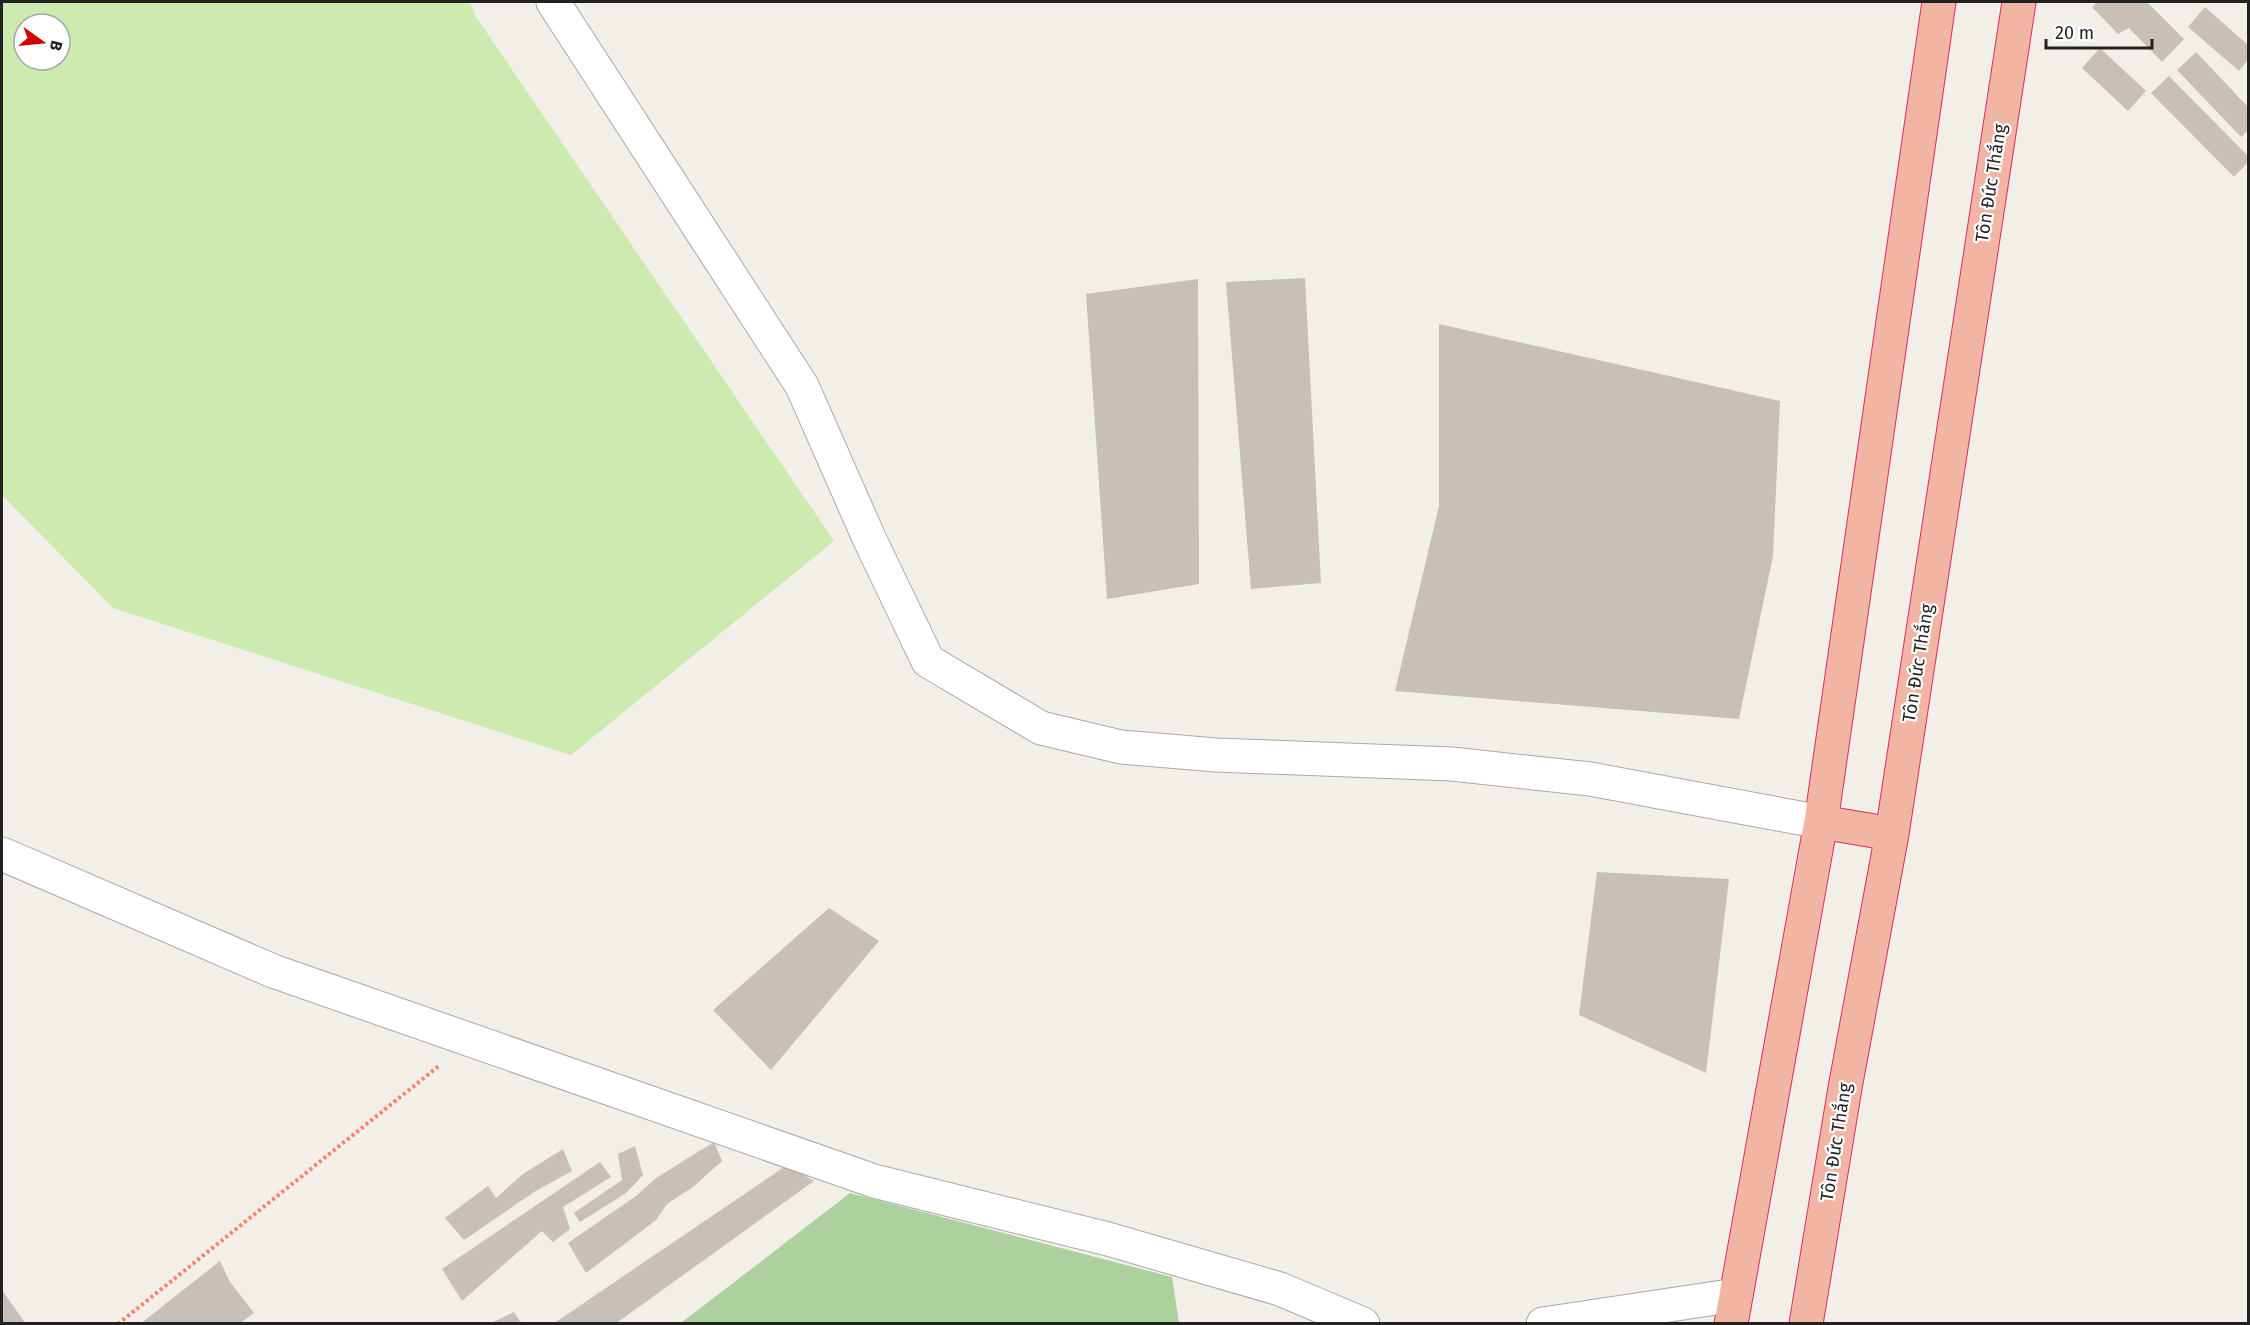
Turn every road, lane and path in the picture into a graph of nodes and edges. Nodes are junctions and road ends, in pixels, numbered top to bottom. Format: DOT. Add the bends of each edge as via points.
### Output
graph roads {
  1 [pos="554,2"];
  2 [pos="1939,2"];
  3 [pos="2019,2"];
  4 [pos="1821,822"];
  5 [pos="1892,834"];
  6 [pos="2,854"];
  7 [pos="471,1041"];
  8 [pos="1734,1309"];
  9 [pos="118,1323"];
  10 [pos="1363,1323"];
  11 [pos="1543,1323"];
  12 [pos="1806,1323"];
  1 -- 4 [label="street" via="802,386 928,661 1041,728 1120,747 1216,755 1452,764 1590,779"];
  2 -- 4 [label="highway"];
  3 -- 5 [label="highway, Tôn Đức Thắng"];
  4 -- 5 [label="highway"];
  4 -- 8 [label="highway"];
  5 -- 12 [label="highway, Tôn Đức Thắng"];
  6 -- 7 [label="street" via="273,971"];
  7 -- 9 [label="path"];
  7 -- 10 [label="street" via="874,1180 1108,1239 1280,1289"];
  8 -- 11 [label="street"];
}
